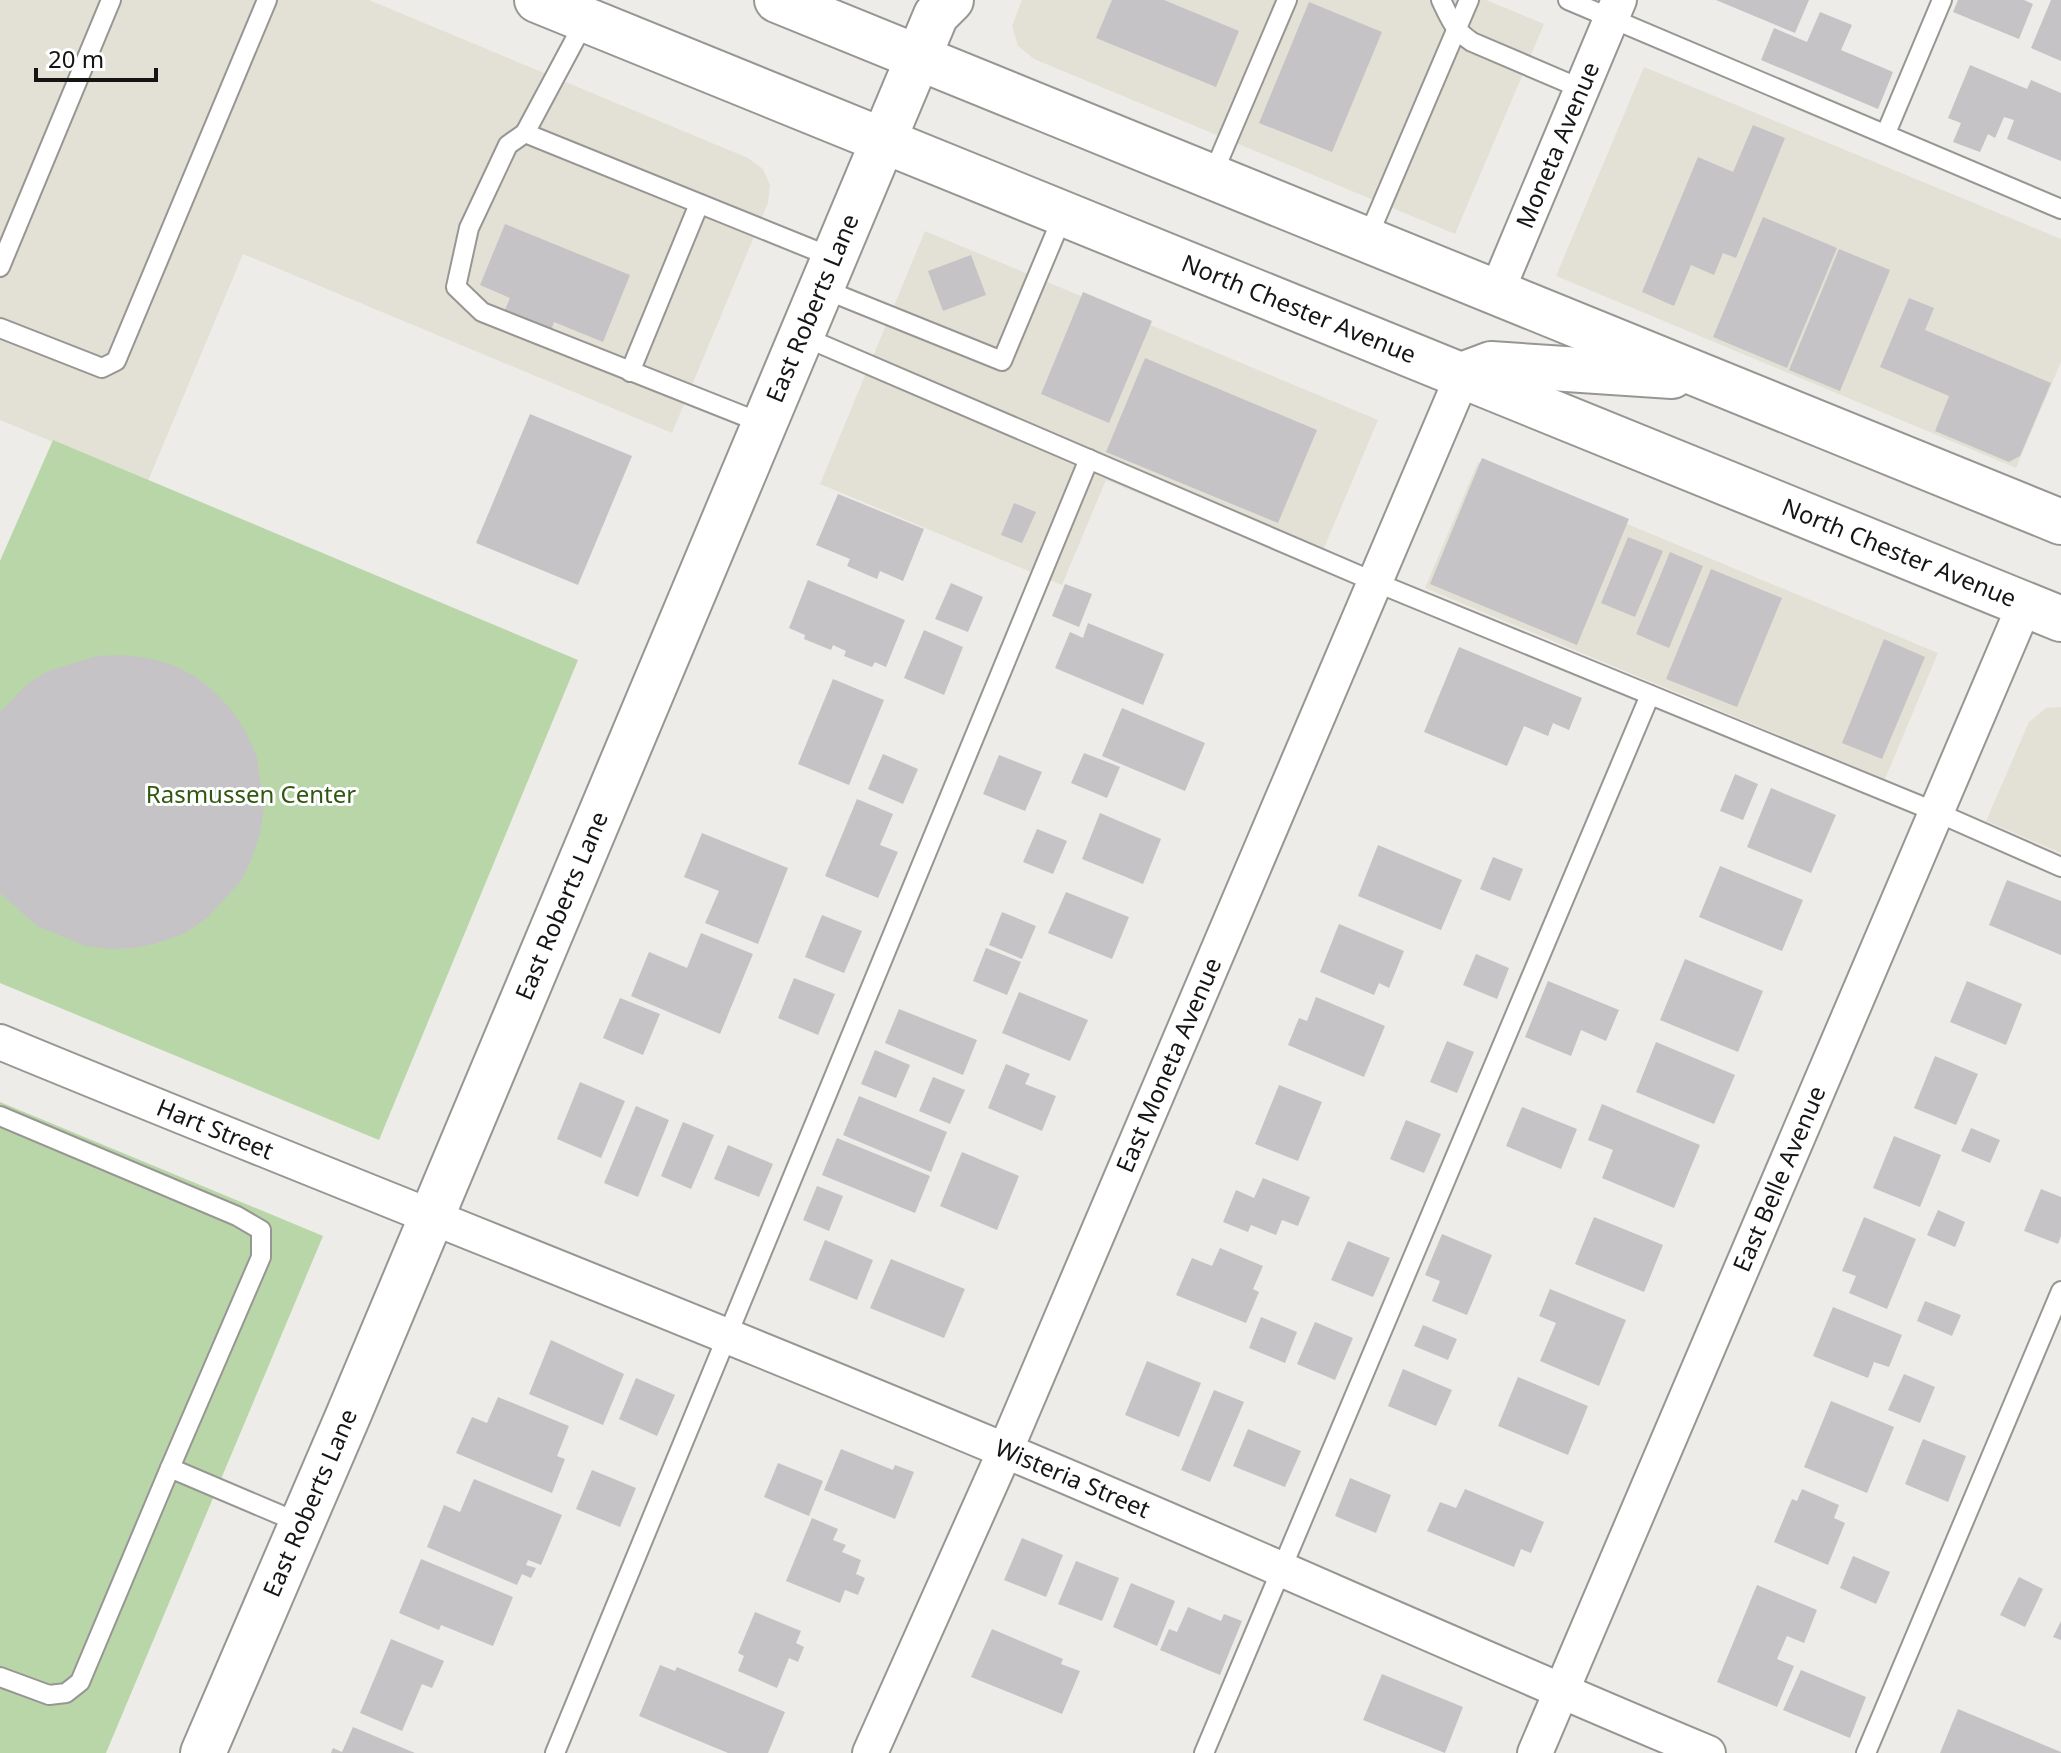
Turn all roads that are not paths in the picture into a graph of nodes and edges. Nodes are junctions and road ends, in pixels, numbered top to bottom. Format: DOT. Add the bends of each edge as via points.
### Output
graph roads {
  1 [pos="111,0"];
  2 [pos="267,0"];
  3 [pos="537,0"];
  4 [pos="777,0"];
  5 [pos="1287,0"];
  6 [pos="1441,0"];
  7 [pos="1469,0"];
  8 [pos="1568,0"];
  9 [pos="1942,0"];
  10 [pos="941,5"];
  11 [pos="1615,9"];
  12 [pos="586,19"];
  13 [pos="1456,30"];
  14 [pos="918,56"];
  15 [pos="1582,89"];
  16 [pos="525,133"];
  17 [pos="1886,133"];
  18 [pos="884,139"];
  19 [pos="1212,176"];
  20 [pos="699,204"];
  21 [pos="2061,209"];
  22 [pos="1064,213"];
  23 [pos="1367,239"];
  24 [pos="0,267"];
  25 [pos="828,273"];
  26 [pos="1497,291"];
  27 [pos="0,328"];
  28 [pos="802,336"];
  29 [pos="630,372"];
  30 [pos="1463,375"];
  31 [pos="1711,379"];
  32 [pos="764,424"];
  33 [pos="1089,459"];
  34 [pos="2060,520"];
  35 [pos="1375,582"];
  36 [pos="2043,612"];
  37 [pos="1650,695"];
  38 [pos="1936,812"];
  39 [pos="2061,867"];
  40 [pos="1,1047"];
  41 [pos="0,1116"];
  42 [pos="430,1218"];
  43 [pos="2061,1291"];
  44 [pos="729,1336"];
  45 [pos="1005,1451"];
  46 [pos="170,1468"];
  47 [pos="302,1524"];
  48 [pos="1281,1571"];
  49 [pos="0,1677"];
  50 [pos="1561,1692"];
  51 [pos="203,1753"];
  52 [pos="555,1753"];
  53 [pos="870,1753"];
  54 [pos="1204,1753"];
  55 [pos="1535,1753"];
  56 [pos="1708,1753"];
  57 [pos="1866,1753"];
  1 -- 24 [label="lane"];
  2 -- 27 [label="lane" via="116,361 102,368"];
  3 -- 12 [label="main road, North Chester Avenue"];
  4 -- 14 [label="main road"];
  5 -- 19 [label="lane"];
  6 -- 13 [label="lane"];
  7 -- 13 [label="lane"];
  8 -- 11 [label="lane"];
  9 -- 17 [label="lane"];
  10 -- 14 [label="main road, East Roberts Lane"];
  11 -- 15 [label="street, Moneta Avenue"];
  11 -- 17 [label="lane"];
  12 -- 16 [label="lane"];
  12 -- 18 [label="main road, North Chester Avenue"];
  13 -- 15 [label="lane" via="1472,42"];
  13 -- 23 [label="lane"];
  14 -- 18 [label="main road, East Roberts Lane"];
  14 -- 19 [label="main road"];
  15 -- 26 [label="street, Moneta Avenue"];
  16 -- 20 [label="lane"];
  16 -- 29 [label="lane" via="508,145 469,228 456,287 482,312"];
  17 -- 21 [label="lane"];
  18 -- 22 [label="main road, North Chester Avenue"];
  18 -- 25 [label="main road, East Roberts Lane"];
  19 -- 23 [label="main road"];
  20 -- 25 [label="lane"];
  20 -- 29 [label="lane"];
  22 -- 25 [label="lane" via="1002,361"];
  22 -- 30 [label="main road, North Chester Avenue"];
  23 -- 26 [label="main road"];
  25 -- 28 [label="main road, East Roberts Lane"];
  26 -- 31 [label="main road"];
  28 -- 32 [label="main road, East Roberts Lane"];
  28 -- 33 [label="lane"];
  29 -- 32 [label="lane"];
  30 -- 31 [label="main road" via="1491,364"];
  30 -- 35 [label="street, East Moneta Avenue"];
  30 -- 36 [label="main road, North Chester Avenue"];
  31 -- 34 [label="main road"];
  32 -- 42 [label="main road, East Roberts Lane"];
  33 -- 35 [label="lane"];
  33 -- 44 [label="lane"];
  35 -- 37 [label="lane"];
  35 -- 45 [label="street, East Moneta Avenue"];
  36 -- 38 [label="street, East Belle Avenue"];
  37 -- 38 [label="lane"];
  37 -- 48 [label="lane"];
  38 -- 39 [label="lane"];
  38 -- 50 [label="street, East Belle Avenue"];
  40 -- 42 [label="street, Hart Street"];
  41 -- 46 [label="lane" via="261,1230 261,1257"];
  42 -- 44 [label="street, Wisteria Street"];
  42 -- 47 [label="main road, East Roberts Lane"];
  43 -- 57 [label="lane"];
  44 -- 45 [label="street, Wisteria Street"];
  44 -- 52 [label="lane"];
  45 -- 48 [label="street, Wisteria Street"];
  45 -- 53 [label="street, East Moneta Avenue"];
  46 -- 47 [label="lane"];
  46 -- 49 [label="lane" via="80,1682 66,1693 49,1695"];
  47 -- 51 [label="main road, East Roberts Lane"];
  48 -- 50 [label="street, Wisteria Street"];
  48 -- 54 [label="lane"];
  50 -- 55 [label="street, East Belle Avenue"];
  50 -- 56 [label="street, Wisteria Street"];
}
